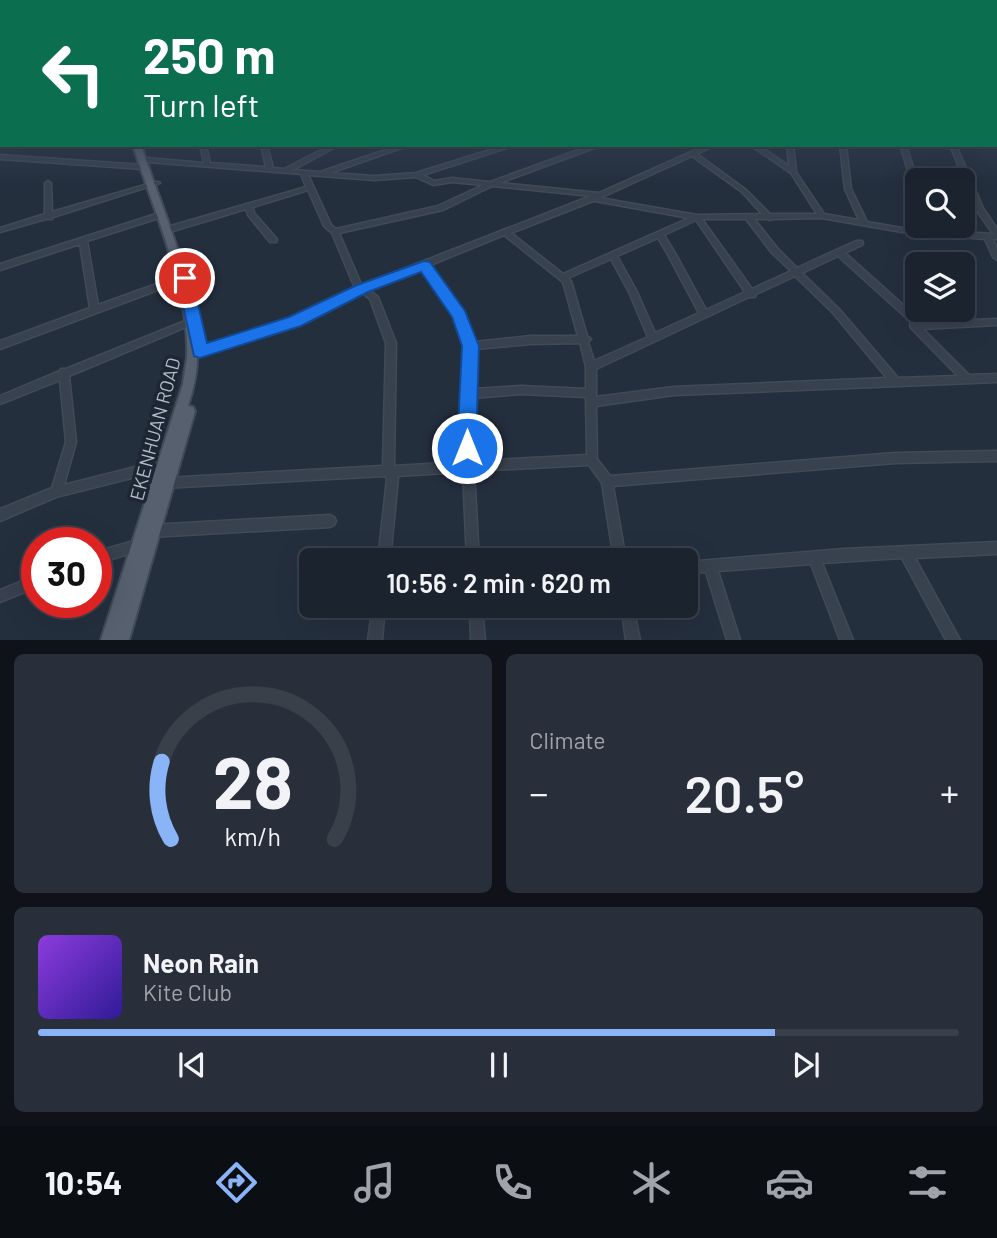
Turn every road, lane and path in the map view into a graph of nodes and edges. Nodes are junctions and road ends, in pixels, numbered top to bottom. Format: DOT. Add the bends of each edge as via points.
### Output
graph roads {
  1 [pos="140,147"];
  2 [pos="203,147"];
  3 [pos="264,147"];
  4 [pos="316,147"];
  5 [pos="332,147"];
  6 [pos="402,147"];
  7 [pos="507,147"];
  8 [pos="593,147"];
  9 [pos="708,147"];
  10 [pos="756,147"];
  11 [pos="790,147"];
  12 [pos="843,147"];
  13 [pos="904,147"];
  14 [pos="954,147"];
  15 [pos="320,153"];
  16 [pos="693,154"];
  17 [pos="0,157"];
  18 [pos="207,163"];
  19 [pos="145,164"];
  20 [pos="910,168"];
  21 [pos="270,169"];
  22 [pos="283,171"];
  23 [pos="793,172"];
  24 [pos="304,174"];
  25 [pos="317,174"];
  26 [pos="417,175"];
  27 [pos="48,183"];
  28 [pos="154,184"];
  29 [pos="491,184"];
  30 [pos="309,188"];
  31 [pos="597,197"];
  32 [pos="249,206"];
  33 [pos="159,215"];
  34 [pos="822,216"];
  35 [pos="49,217"];
  36 [pos="697,217"];
  37 [pos="749,218"];
  38 [pos="771,219"];
  39 [pos="864,222"];
  40 [pos="170,229"];
  41 [pos="0,230"];
  42 [pos="905,230"];
  43 [pos="335,232"];
  44 [pos="505,232"];
  45 [pos="659,234"];
  46 [pos="975,234"];
  47 [pos="994,236"];
  48 [pos="83,240"];
  49 [pos="273,240"];
  50 [pos="859,243"];
  51 [pos="841,254"];
  52 [pos="613,256"];
  53 [pos="997,257"];
  54 [pos="424,266"];
  55 [pos="0,267"];
  56 [pos="798,272"];
  57 [pos="563,277"];
  58 [pos="179,279"];
  59 [pos="363,288"];
  60 [pos="752,295"];
  61 [pos="95,310"];
  62 [pos="704,314"];
  63 [pos="190,322"];
  64 [pos="997,322"];
  65 [pos="914,326"];
  66 [pos="586,339"];
  67 [pos="653,340"];
  68 [pos="0,345"];
  69 [pos="471,346"];
  70 [pos="196,352"];
  71 [pos="591,367"];
  72 [pos="64,372"];
  73 [pos="997,378"];
  74 [pos="967,379"];
  75 [pos="896,382"];
  76 [pos="468,394"];
  77 [pos="591,398"];
  78 [pos="0,400"];
  79 [pos="997,456"];
  80 [pos="592,460"];
  81 [pos="170,463"];
  82 [pos="467,468"];
  83 [pos="388,471"];
  84 [pos="607,481"];
  85 [pos="164,483"];
  86 [pos="56,492"];
  87 [pos="0,515"];
  88 [pos="330,521"];
  89 [pos="148,537"];
  90 [pos="385,548"];
  91 [pos="472,548"];
  92 [pos="618,548"];
  93 [pos="997,548"];
  94 [pos="112,552"];
  95 [pos="906,553"];
  96 [pos="814,558"];
  97 [pos="710,566"];
  98 [pos="698,567"];
  99 [pos="21,587"];
  100 [pos="0,596"];
  101 [pos="378,618"];
  102 [pos="477,618"];
  103 [pos="630,618"];
  104 [pos="109,639"];
  105 [pos="121,639"];
  106 [pos="375,639"];
  107 [pos="478,639"];
  108 [pos="633,639"];
  109 [pos="734,639"];
  110 [pos="847,639"];
  111 [pos="954,639"];
  1 -- 19 [label="main road, EKENHUAN ROAD"];
  2 -- 18 [label="street"];
  3 -- 21 [label="street"];
  4 -- 15 [label="street"];
  5 -- 15 [label="street"];
  6 -- 25 [label="street"];
  7 -- 26 [label="street"];
  8 -- 29 [label="street"];
  9 -- 16 [label="street"];
  10 -- 23 [label="street"];
  11 -- 23 [label="street"];
  12 -- 39 [label="street" via="848,189"];
  13 -- 20 [label="street"];
  14 -- 47 [label="street"];
  15 -- 22 [label="street"];
  16 -- 31 [label="street"];
  16 -- 38 [label="street" via="729,178"];
  17 -- 19 [label="street"];
  18 -- 19 [label="street"];
  18 -- 21 [label="street"];
  19 -- 28 [label="main road, EKENHUAN ROAD"];
  21 -- 22 [label="street"];
  22 -- 24 [label="street"];
  23 -- 34 [label="street"];
  24 -- 25 [label="street"];
  24 -- 30 [label="street"];
  25 -- 26 [label="street"];
  26 -- 29 [label="street" via="433,183"];
  27 -- 35 [label="street"];
  28 -- 33 [label="main road, EKENHUAN ROAD"];
  28 -- 35 [label="street"];
  28 -- 40 [label="main road, EKENHUAN ROAD"];
  29 -- 31 [label="street"];
  29 -- 43 [label="street" via="440,208"];
  30 -- 32 [label="street"];
  30 -- 43 [label="street"];
  31 -- 36 [label="street"];
  31 -- 44 [label="street"];
  32 -- 40 [label="street"];
  32 -- 49 [label="street"];
  33 -- 48 [label="street"];
  33 -- 58 [label="main road, EKENHUAN ROAD"];
  34 -- 38 [label="street"];
  34 -- 39 [label="street"];
  35 -- 41 [label="street"];
  36 -- 37 [label="street"];
  36 -- 45 [label="street"];
  36 -- 60 [label="street"];
  37 -- 38 [label="street"];
  37 -- 56 [label="street"];
  39 -- 42 [label="street"];
  40 -- 70 [label="main road, EKENHUAN ROAD" via="195,320"];
  43 -- 59 [label="street" via="358,286"];
  44 -- 54 [label="street"];
  44 -- 57 [label="street"];
  45 -- 52 [label="street"];
  45 -- 62 [label="street"];
  46 -- 47 [label="street"];
  47 -- 53 [label="street"];
  48 -- 55 [label="street"];
  48 -- 61 [label="street"];
  50 -- 51 [label="street"];
  51 -- 56 [label="street"];
  51 -- 65 [label="street" via="916,321"];
  52 -- 57 [label="street"];
  52 -- 67 [label="street"];
  54 -- 59 [label="street"];
  54 -- 69 [label="street" via="460,315"];
  56 -- 60 [label="street"];
  56 -- 75 [label="street"];
  57 -- 66 [label="street"];
  58 -- 61 [label="street"];
  58 -- 63 [label="main road, EKENHUAN ROAD"];
  59 -- 70 [label="street" via="295,321"];
  59 -- 83 [label="street" via="374,298 391,344"];
  60 -- 62 [label="street"];
  61 -- 68 [label="street"];
  62 -- 67 [label="street"];
  63 -- 70 [label="main road, EKENHUAN ROAD"];
  63 -- 78 [label="street"];
  64 -- 65 [label="street"];
  65 -- 74 [label="street"];
  66 -- 69 [label="street"];
  66 -- 71 [label="street"];
  67 -- 71 [label="street"];
  69 -- 76 [label="street"];
  70 -- 81 [label="main road, EKENHUAN ROAD"];
  71 -- 77 [label="street"];
  72 -- 86 [label="street" via="71,442"];
  73 -- 74 [label="street"];
  74 -- 75 [label="street"];
  75 -- 77 [label="street"];
  76 -- 77 [label="street" via="521,390"];
  76 -- 82 [label="street"];
  77 -- 80 [label="street"];
  79 -- 84 [label="street" via="895,458"];
  80 -- 82 [label="street"];
  80 -- 84 [label="street"];
  81 -- 85 [label="main road, EKENHUAN ROAD"];
  81 -- 86 [label="street"];
  82 -- 83 [label="street"];
  82 -- 91 [label="street"];
  83 -- 85 [label="street"];
  83 -- 90 [label="street" via="393,478"];
  84 -- 92 [label="street"];
  85 -- 89 [label="main road, EKENHUAN ROAD"];
  86 -- 87 [label="street"];
  88 -- 89 [label="street"];
  89 -- 94 [label="street"];
  89 -- 104 [label="main road, EKENHUAN ROAD"];
  89 -- 105 [label="main road, EKENHUAN ROAD"];
  93 -- 95 [label="street"];
  95 -- 96 [label="street"];
  95 -- 111 [label="street"];
  96 -- 97 [label="street"];
  96 -- 110 [label="street"];
  97 -- 98 [label="street"];
  97 -- 109 [label="street"];
  99 -- 100 [label="street"];
  101 -- 106 [label="street"];
  102 -- 107 [label="street"];
  103 -- 108 [label="street"];
}
